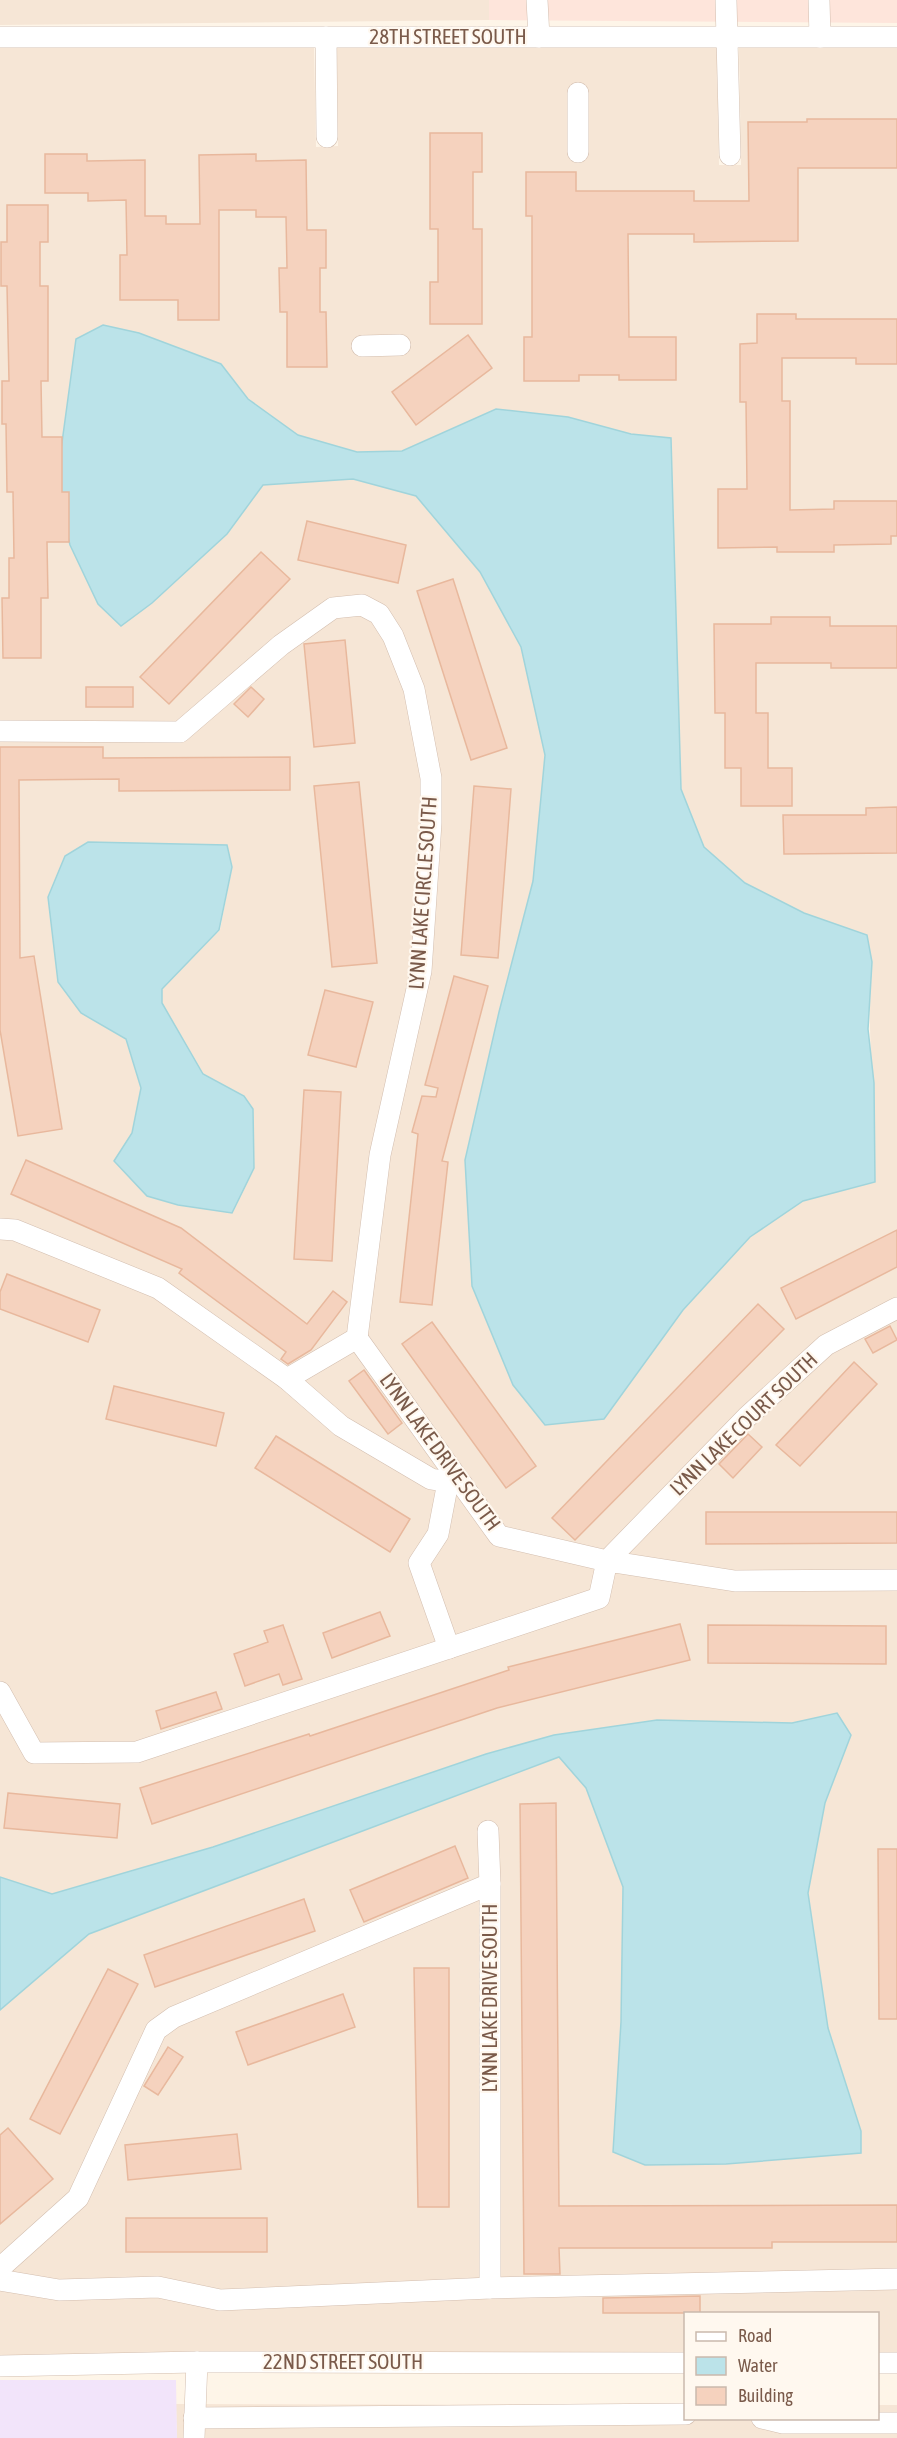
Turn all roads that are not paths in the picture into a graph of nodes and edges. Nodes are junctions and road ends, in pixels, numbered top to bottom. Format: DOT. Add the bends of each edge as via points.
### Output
graph roads {
  1 [pos="537,0"];
  2 [pos="726,0"];
  3 [pos="819,0"];
  4 [pos="0,37"];
  5 [pos="326,37"];
  6 [pos="539,37"];
  7 [pos="727,37"];
  8 [pos="820,37"];
  9 [pos="897,37"];
  10 [pos="578,93"];
  11 [pos="327,137"];
  12 [pos="578,152"];
  13 [pos="730,156"];
  14 [pos="400,345"];
  15 [pos="362,346"];
  16 [pos="0,731"];
  17 [pos="0,1229"];
  18 [pos="897,1308"];
  19 [pos="357,1338"];
  20 [pos="287,1379"];
  21 [pos="455,1483"];
  22 [pos="607,1561"];
  23 [pos="897,1580"];
  24 [pos="449,1648"];
  25 [pos="0,1692"];
  26 [pos="488,1831"];
  27 [pos="490,1884"];
  28 [pos="0,2268"];
  29 [pos="897,2279"];
  30 [pos="0,2280"];
  31 [pos="490,2288"];
  32 [pos="196,2362"];
  33 [pos="684,2363"];
  34 [pos="879,2363"];
  35 [pos="897,2363"];
  36 [pos="0,2366"];
  37 [pos="684,2414"];
  38 [pos="767,2420"];
  39 [pos="897,2423"];
  40 [pos="783,2426"];
  41 [pos="194,2428"];
  1 -- 6 [label="street"];
  2 -- 7 [label="street"];
  3 -- 8 [label="street"];
  4 -- 5 [label="street, 28TH STREET SOUTH"];
  5 -- 6 [label="street, 28TH STREET SOUTH"];
  5 -- 11 [label="street"];
  6 -- 7 [label="street, 28TH STREET SOUTH"];
  7 -- 8 [label="street, 28TH STREET SOUTH"];
  7 -- 13 [label="street"];
  8 -- 9 [label="street, 28TH STREET SOUTH"];
  10 -- 12 [label="street"];
  14 -- 15 [label="street"];
  16 -- 19 [label="street, LYNN LAKE CIRCLE SOUTH" via="180,732 281,645 333,608 363,605 379,614 393,636 416,700 431,778 431,823 421,971 380,1155"];
  17 -- 20 [label="street" via="15,1230 158,1288"];
  18 -- 22 [label="street, LYNN LAKE COURT SOUTH" via="826,1345 747,1417"];
  19 -- 20 [label="street"];
  19 -- 21 [label="street, LYNN LAKE DRIVE SOUTH"];
  20 -- 21 [label="street" via="341,1426 431,1479"];
  21 -- 22 [label="street, LYNN LAKE DRIVE SOUTH" via="499,1536"];
  21 -- 24 [label="street" via="438,1534 419,1563"];
  22 -- 23 [label="street, LYNN LAKE DRIVE SOUTH" via="735,1581"];
  22 -- 24 [label="street" via="599,1598"];
  24 -- 25 [label="street" via="137,1752 34,1753"];
  26 -- 27 [label="street"];
  27 -- 28 [label="street, LYNN LAKE DRIVE SOUTH" via="174,2017 156,2030 78,2198"];
  27 -- 31 [label="street, LYNN LAKE DRIVE SOUTH"];
  29 -- 31 [label="street"];
  30 -- 31 [label="street" via="59,2290 158,2288 220,2300"];
  32 -- 33 [label="street, 22ND STREET SOUTH"];
  32 -- 36 [label="street, 22ND STREET SOUTH"];
  32 -- 41 [label="street"];
  34 -- 35 [label="street"];
  37 -- 41 [label="street"];
  38 -- 40 [label="street"];
  39 -- 40 [label="street"];
}
